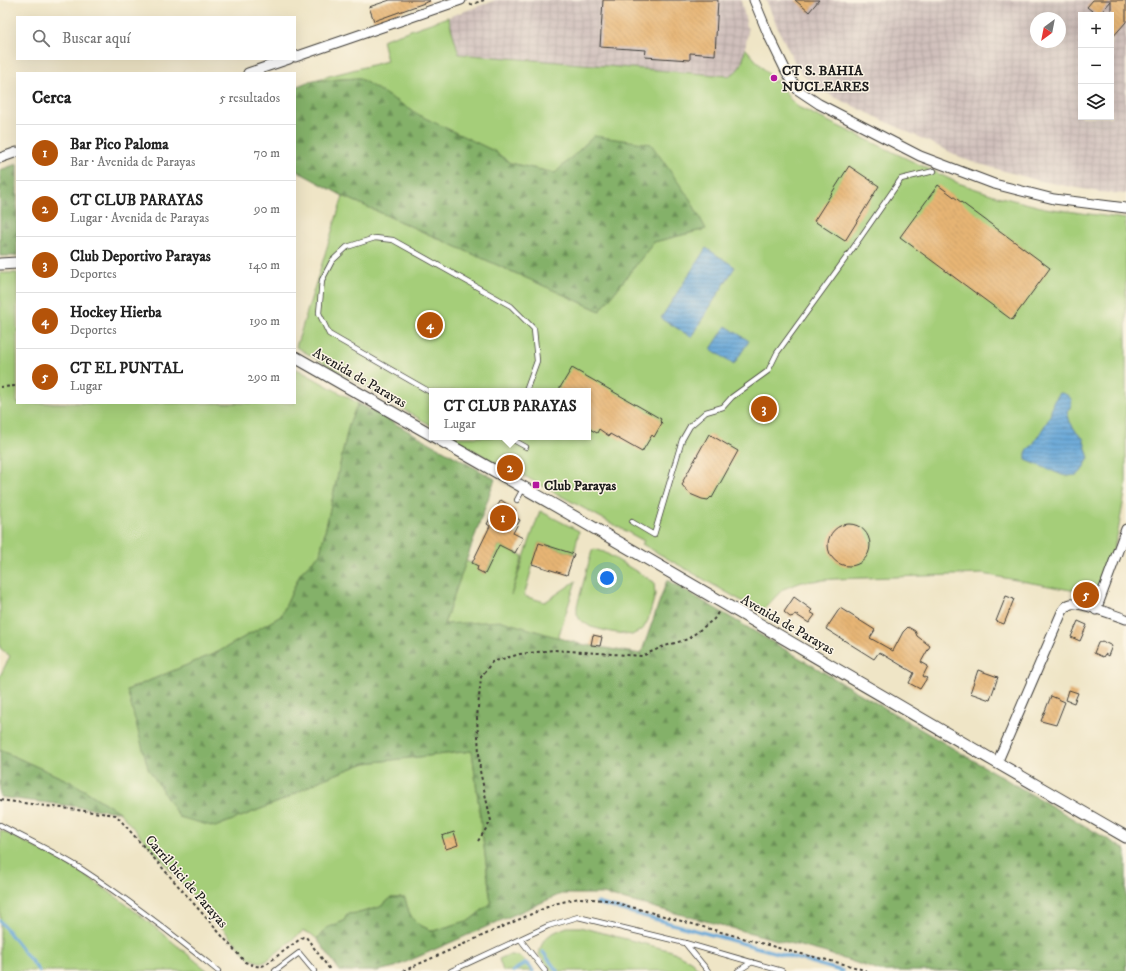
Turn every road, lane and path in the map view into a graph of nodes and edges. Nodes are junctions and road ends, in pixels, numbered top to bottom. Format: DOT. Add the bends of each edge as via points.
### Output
graph roads {
  1 [pos="461,0"];
  2 [pos="754,0"];
  3 [pos="296,57"];
  4 [pos="286,60"];
  5 [pos="251,72"];
  6 [pos="16,152"];
  7 [pos="0,158"];
  8 [pos="934,172"];
  9 [pos="1126,208"];
  10 [pos="0,264"];
  11 [pos="16,264"];
  12 [pos="296,358"];
  13 [pos="16,386"];
  14 [pos="0,387"];
  15 [pos="527,388"];
  16 [pos="429,391"];
  17 [pos="429,433"];
  18 [pos="440,440"];
  19 [pos="513,440"];
  20 [pos="526,447"];
  21 [pos="524,487"];
  22 [pos="517,500"];
  23 [pos="632,522"];
  24 [pos="1126,529"];
  25 [pos="724,604"];
  26 [pos="1096,610"];
  27 [pos="1126,619"];
  28 [pos="997,763"];
  29 [pos="0,800"];
  30 [pos="0,826"];
  31 [pos="1126,837"];
  32 [pos="478,841"];
  33 [pos="520,939"];
  34 [pos="685,943"];
  35 [pos="752,962"];
  36 [pos="218,971"];
  37 [pos="275,971"];
  38 [pos="314,971"];
  39 [pos="331,971"];
  40 [pos="451,971"];
  41 [pos="545,971"];
  42 [pos="708,971"];
  43 [pos="738,971"];
  44 [pos="782,971"];
  1 -- 3 [label="street"];
  2 -- 9 [label="street" via="794,84 798,90 819,104 920,156 994,184 1054,199"];
  4 -- 5 [label="street"];
  6 -- 7 [label="street"];
  8 -- 23 [label="lane" via="901,179 777,353 768,371 732,397 723,407 706,412 690,426 682,440 654,534"];
  10 -- 11 [label="street"];
  12 -- 17 [label="street, Avenida de Parayas"];
  13 -- 14 [label="path"];
  15 -- 16 [label="lane" via="537,361 534,329 511,306 393,240 375,238 347,248 332,261 322,280 319,313 328,334"];
  18 -- 21 [label="street, Avenida de Parayas"];
  19 -- 20 [label="lane"];
  21 -- 22 [label="lane"];
  21 -- 25 [label="street, Avenida de Parayas"];
  24 -- 26 [label="street"];
  25 -- 28 [label="street, Avenida de Parayas"];
  25 -- 32 [label="path" via="714,619 688,639 642,656 554,650 520,654 492,662 481,677 477,718 480,772 491,821"];
  26 -- 27 [label="street"];
  26 -- 28 [label="street" via="1072,604 1062,612"];
  28 -- 31 [label="street, Avenida de Parayas"];
  29 -- 39 [label="path, Carril bici de Parayas" via="116,815 245,962 260,967 265,965 306,937"];
  30 -- 36 [label="lane" via="86,871 160,924"];
  33 -- 34 [label="lane" via="548,926 578,917"];
  33 -- 40 [label="lane"];
  33 -- 41 [label="lane"];
  34 -- 35 [label="lane"];
  34 -- 42 [label="lane"];
  35 -- 43 [label="lane"];
  35 -- 44 [label="lane"];
  37 -- 38 [label="lane" via="299,953"];
}
